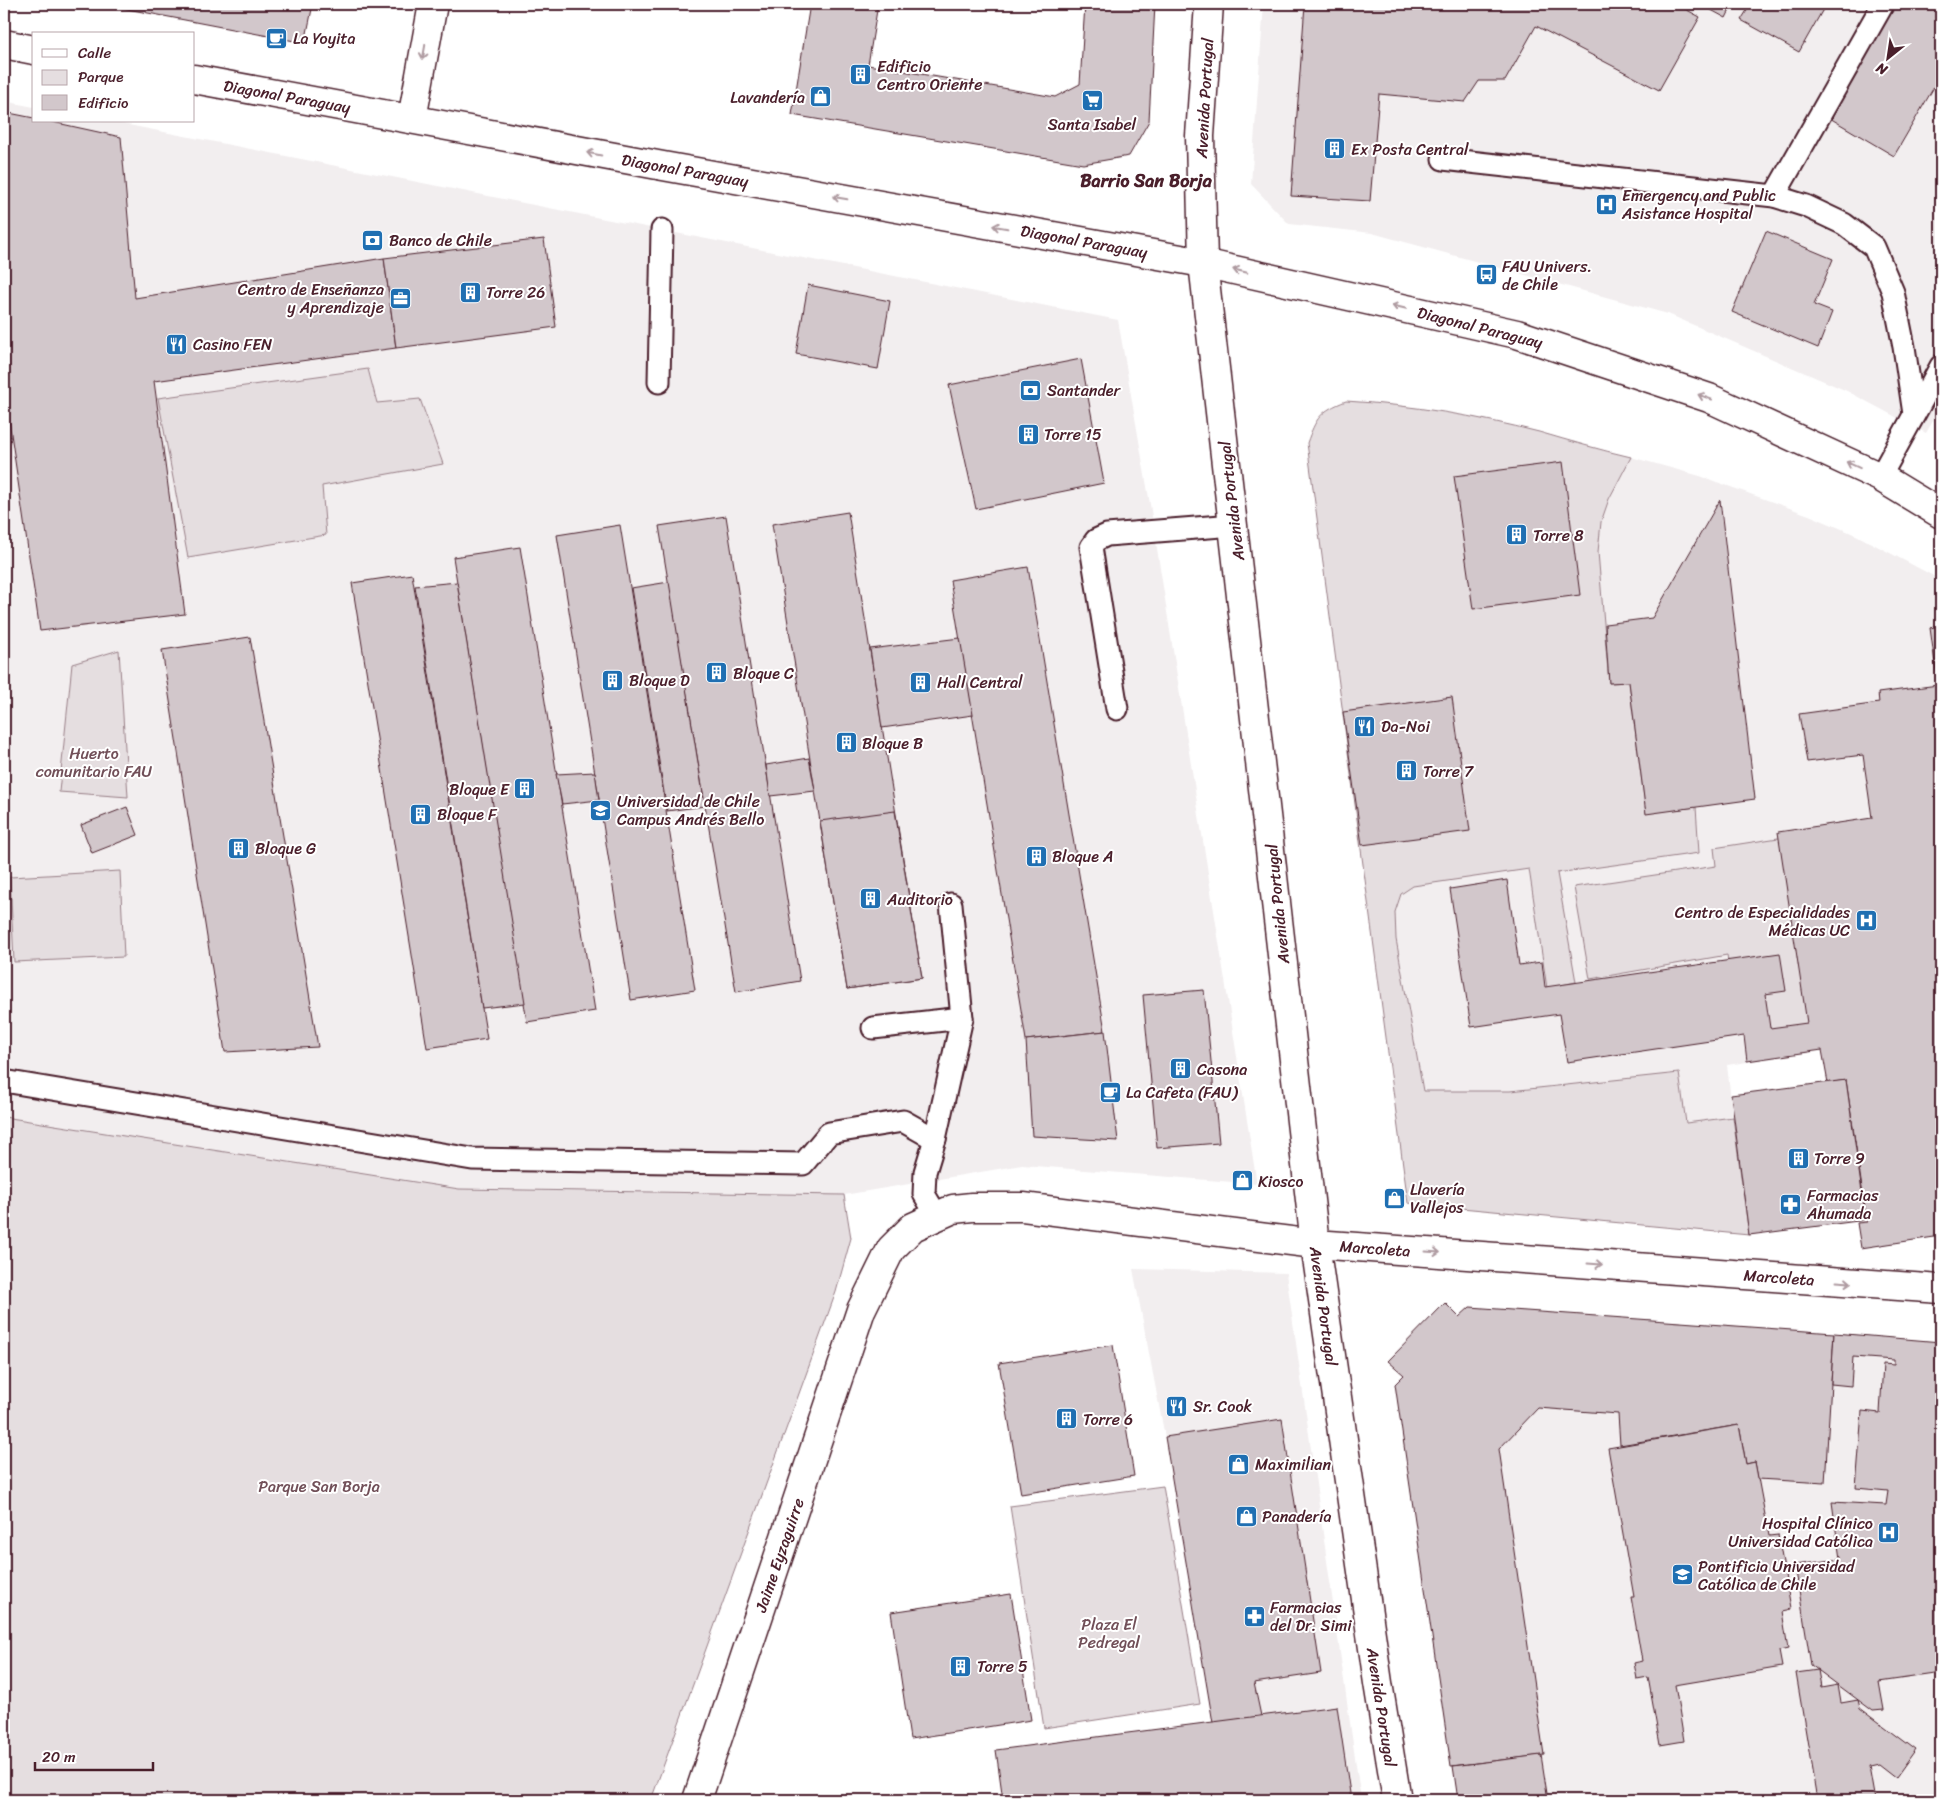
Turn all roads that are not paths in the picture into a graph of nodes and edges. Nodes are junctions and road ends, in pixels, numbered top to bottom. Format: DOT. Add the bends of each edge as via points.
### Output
graph roads {
  1 [pos="433,4"];
  2 [pos="1209,4"];
  3 [pos="1883,4"];
  4 [pos="4,44"];
  5 [pos="32,50"];
  6 [pos="195,79"];
  7 [pos="412,119"];
  8 [pos="1443,159"];
  9 [pos="1774,196"];
  10 [pos="662,230"];
  11 [pos="1204,263"];
  12 [pos="1941,366"];
  13 [pos="659,382"];
  14 [pos="1914,414"];
  15 [pos="1880,477"];
  16 [pos="1941,514"];
  17 [pos="1234,525"];
  18 [pos="1117,709"];
  19 [pos="951,904"];
  20 [pos="962,1018"];
  21 [pos="873,1028"];
  22 [pos="4,1080"];
  23 [pos="935,1139"];
  24 [pos="937,1216"];
  25 [pos="1314,1244"];
  26 [pos="1941,1289"];
  27 [pos="861,1310"];
  28 [pos="697,1800"];
  29 [pos="1397,1800"];
  1 -- 7 [label="main road, one-way"];
  2 -- 11 [label="main road, Avenida Portugal" via="1200,136"];
  3 -- 9 [label="lane"];
  4 -- 5 [label="main road"];
  6 -- 7 [label="main road, Diagonal Paraguay"];
  11 -- 7 [label="main road, Diagonal Paraguay, one-way"];
  8 -- 9 [label="lane"];
  9 -- 14 [label="lane" via="1806,206 1844,224 1874,248 1893,292"];
  10 -- 13 [label="lane"];
  15 -- 11 [label="main road, Diagonal Paraguay, one-way" via="1709,398 1517,334"];
  11 -- 17 [label="main road, Avenida Portugal"];
  12 -- 14 [label="lane"];
  14 -- 15 [label="lane"];
  15 -- 16 [label="main road, Diagonal Paraguay"];
  17 -- 18 [label="lane" via="1107,536 1096,540 1091,547"];
  17 -- 25 [label="main road, Avenida Portugal"];
  19 -- 20 [label="lane"];
  20 -- 21 [label="lane"];
  20 -- 23 [label="lane"];
  22 -- 23 [label="lane" via="472,1159 803,1164 829,1132 903,1121"];
  23 -- 24 [label="lane" via="925,1172 924,1194"];
  24 -- 25 [label="main road, Marcoleta" via="972,1206 1023,1207"];
  24 -- 27 [label="main road, Marcoleta" via="913,1227 891,1248"];
  25 -- 26 [label="main road, Marcoleta, one-way"];
  25 -- 29 [label="main road, Avenida Portugal"];
  27 -- 28 [label="main road, Jaime Eyzaguirre"];
}
